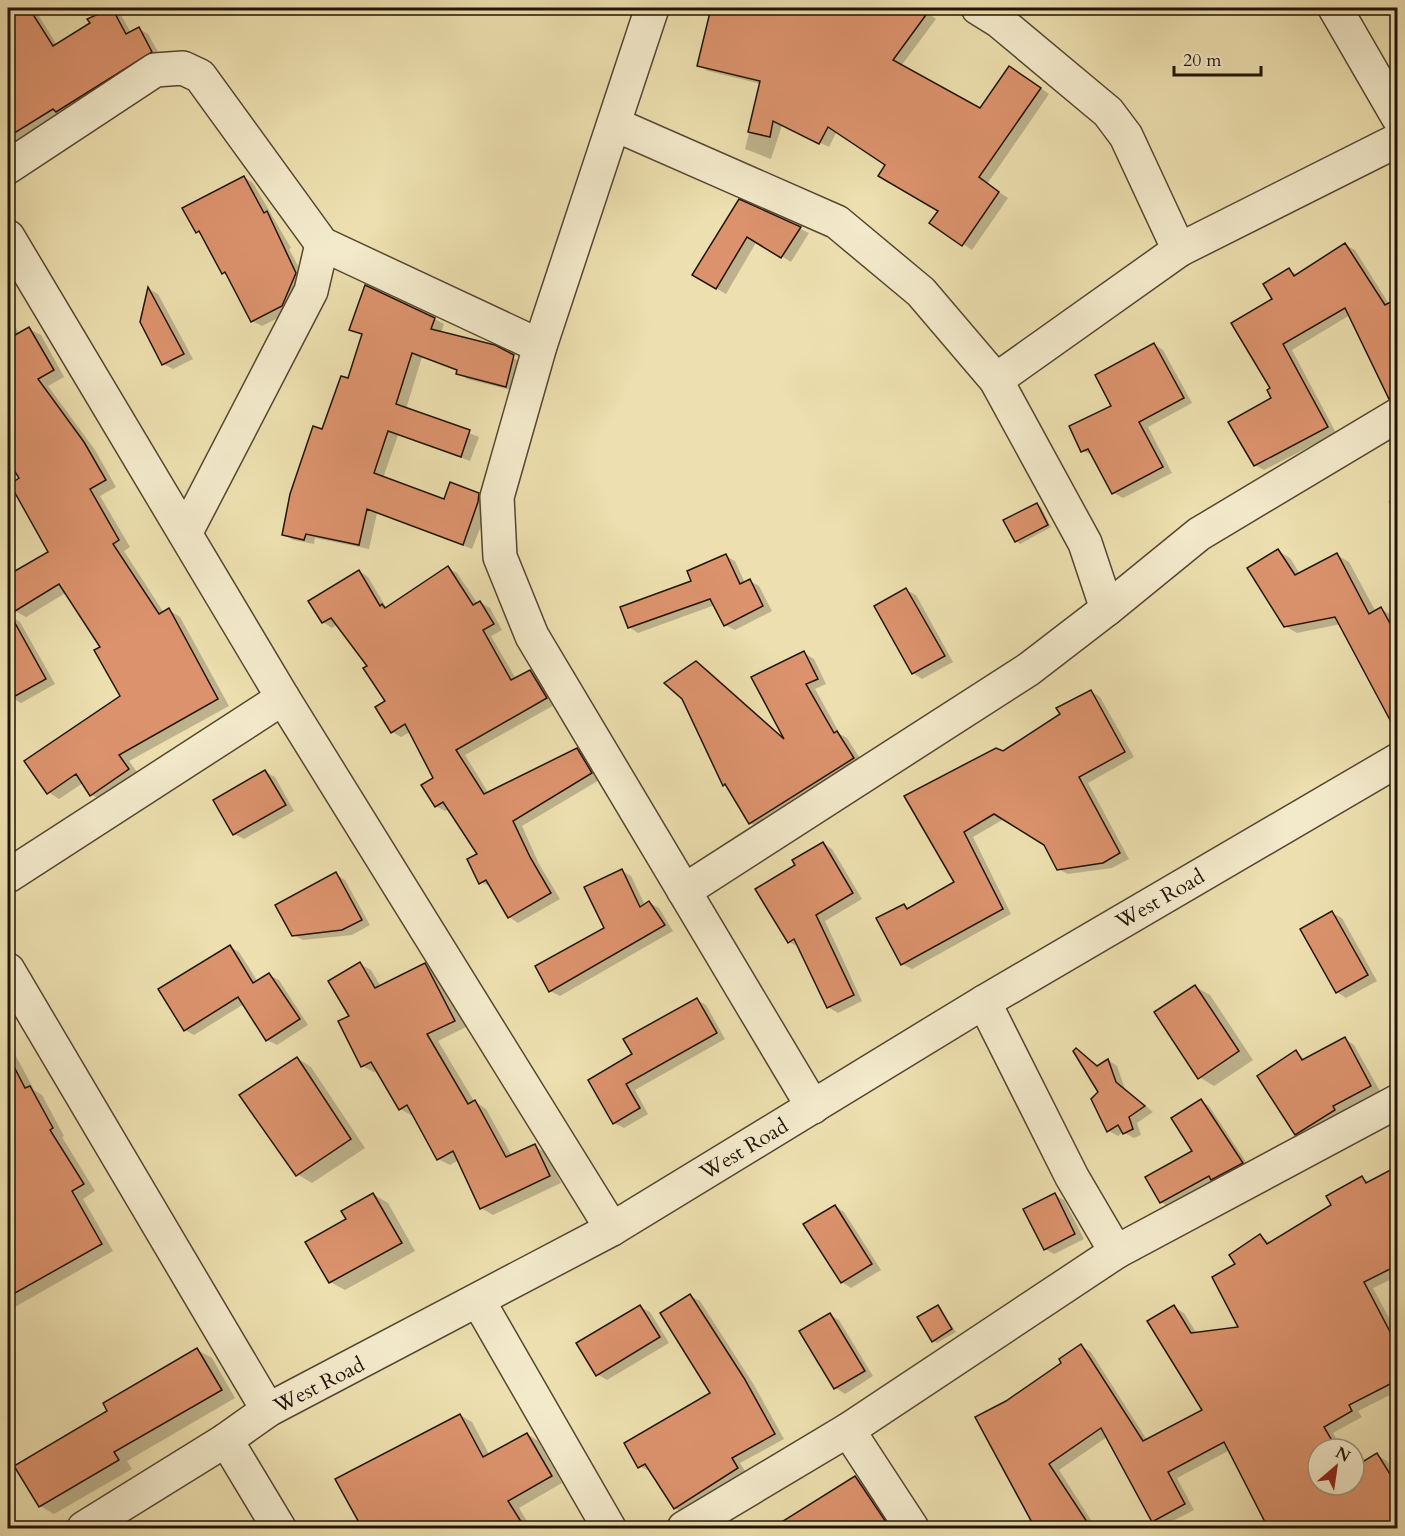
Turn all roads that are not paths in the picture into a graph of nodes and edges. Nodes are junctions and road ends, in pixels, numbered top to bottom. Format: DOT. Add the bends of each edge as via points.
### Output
graph roads {
  1 [pos="652,8"];
  2 [pos="978,8"];
  3 [pos="1335,8"];
  4 [pos="1398,117"];
  5 [pos="614,124"];
  6 [pos="1398,140"];
  7 [pos="8,167"];
  8 [pos="8,237"];
  9 [pos="322,244"];
  10 [pos="1179,250"];
  11 [pos="540,346"];
  12 [pos="996,380"];
  13 [pos="1398,415"];
  14 [pos="186,532"];
  15 [pos="1107,609"];
  16 [pos="283,698"];
  17 [pos="1398,760"];
  18 [pos="8,876"];
  19 [pos="684,891"];
  20 [pos="8,969"];
  21 [pos="984,1002"];
  22 [pos="1398,1101"];
  23 [pos="813,1107"];
  24 [pos="612,1229"];
  25 [pos="1116,1252"];
  26 [pos="479,1302"];
  27 [pos="268,1410"];
  28 [pos="848,1430"];
  29 [pos="226,1440"];
  30 [pos="84,1528"];
  31 [pos="279,1528"];
  32 [pos="609,1528"];
  33 [pos="684,1528"];
  34 [pos="912,1528"];
  1 -- 5 [label="street"];
  2 -- 10 [label="street" via="1108,112 1126,136"];
  3 -- 4 [label="street"];
  5 -- 11 [label="street"];
  5 -- 12 [label="street" via="837,222 921,292"];
  6 -- 10 [label="street"];
  7 -- 9 [label="street" via="155,70 183,68 200,76"];
  8 -- 14 [label="street"];
  9 -- 11 [label="street"];
  9 -- 14 [label="street" via="311,291"];
  10 -- 12 [label="street"];
  11 -- 19 [label="street" via="497,497 500,557 532,636"];
  12 -- 15 [label="street" via="1085,543"];
  13 -- 15 [label="street" via="1199,534"];
  14 -- 16 [label="street"];
  15 -- 19 [label="street" via="1029,669"];
  16 -- 18 [label="street"];
  16 -- 24 [label="street"];
  17 -- 21 [label="street, West Road"];
  19 -- 23 [label="street"];
  20 -- 27 [label="street"];
  21 -- 23 [label="street, West Road"];
  21 -- 25 [label="street" via="1072,1177"];
  22 -- 25 [label="street"];
  23 -- 24 [label="street, West Road"];
  24 -- 26 [label="street, West Road"];
  25 -- 28 [label="street"];
  26 -- 27 [label="street, West Road"];
  26 -- 32 [label="street"];
  27 -- 29 [label="street, West Road"];
  28 -- 33 [label="street"];
  28 -- 34 [label="street"];
  29 -- 30 [label="street, West Road"];
  29 -- 31 [label="street"];
}
